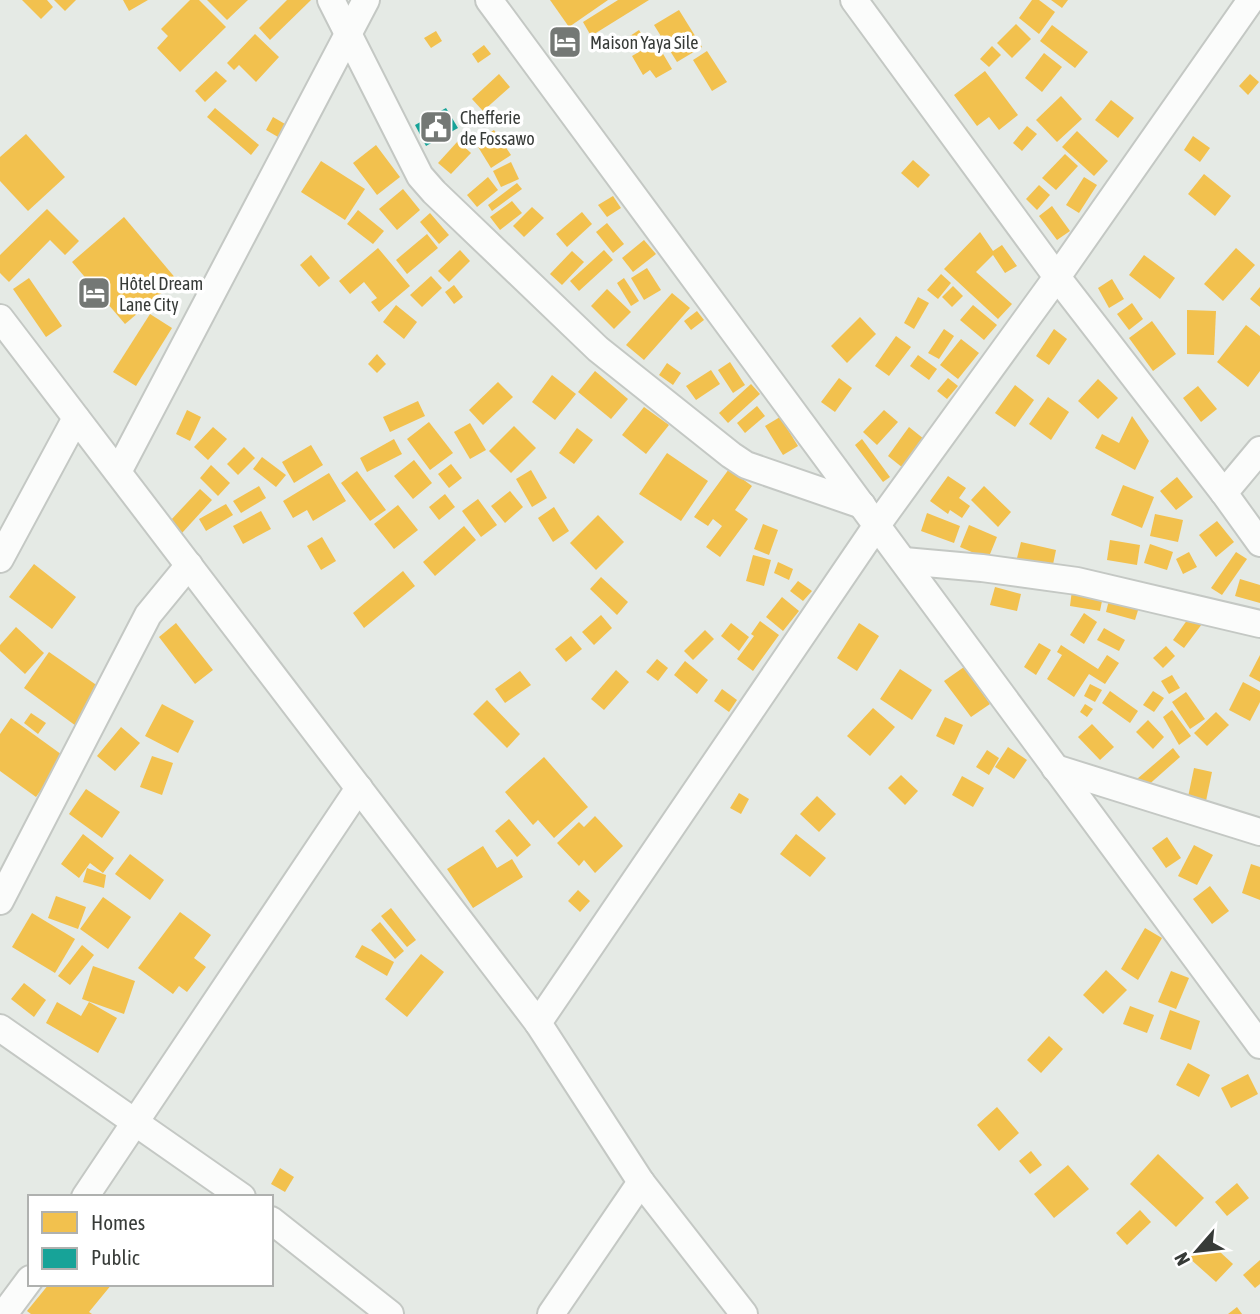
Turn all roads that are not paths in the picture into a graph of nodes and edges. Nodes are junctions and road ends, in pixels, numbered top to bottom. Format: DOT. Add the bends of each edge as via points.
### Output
graph roads {
  1 [pos="331,0"];
  2 [pos="366,0"];
  3 [pos="489,0"];
  4 [pos="854,0"];
  5 [pos="1251,0"];
  6 [pos="347,35"];
  7 [pos="1057,277"];
  8 [pos="0,318"];
  9 [pos="76,418"];
  10 [pos="1260,450"];
  11 [pos="118,472"];
  12 [pos="1224,493"];
  13 [pos="870,515"];
  14 [pos="1260,543"];
  15 [pos="0,559"];
  16 [pos="904,561"];
  17 [pos="189,565"];
  18 [pos="1260,624"];
  19 [pos="1055,768"];
  20 [pos="359,789"];
  21 [pos="1260,832"];
  22 [pos="0,901"];
  23 [pos="538,1023"];
  24 [pos="0,1028"];
  25 [pos="1260,1045"];
  26 [pos="135,1122"];
  27 [pos="641,1182"];
  28 [pos="86,1195"];
  29 [pos="239,1195"];
  30 [pos="273,1222"];
  31 [pos="28,1282"];
  32 [pos="4,1314"];
  33 [pos="390,1314"];
  34 [pos="551,1314"];
  35 [pos="744,1314"];
  1 -- 6 [label="street"];
  2 -- 6 [label="street"];
  3 -- 13 [label="street"];
  4 -- 7 [label="street"];
  5 -- 7 [label="street"];
  6 -- 11 [label="street"];
  6 -- 13 [label="street" via="420,176 598,349 746,465"];
  7 -- 12 [label="street"];
  7 -- 13 [label="street"];
  8 -- 9 [label="street"];
  9 -- 11 [label="street"];
  9 -- 15 [label="street"];
  10 -- 12 [label="street"];
  11 -- 17 [label="street"];
  12 -- 14 [label="street"];
  13 -- 16 [label="street"];
  13 -- 23 [label="street"];
  16 -- 18 [label="street" via="1077,581"];
  16 -- 19 [label="street"];
  17 -- 20 [label="street"];
  17 -- 22 [label="street" via="148,615"];
  19 -- 21 [label="street"];
  19 -- 25 [label="street"];
  20 -- 23 [label="street"];
  20 -- 26 [label="street"];
  23 -- 27 [label="street"];
  24 -- 26 [label="street"];
  26 -- 28 [label="street"];
  26 -- 29 [label="street"];
  27 -- 34 [label="street"];
  27 -- 35 [label="street"];
  30 -- 33 [label="street"];
  31 -- 32 [label="street"];
}
